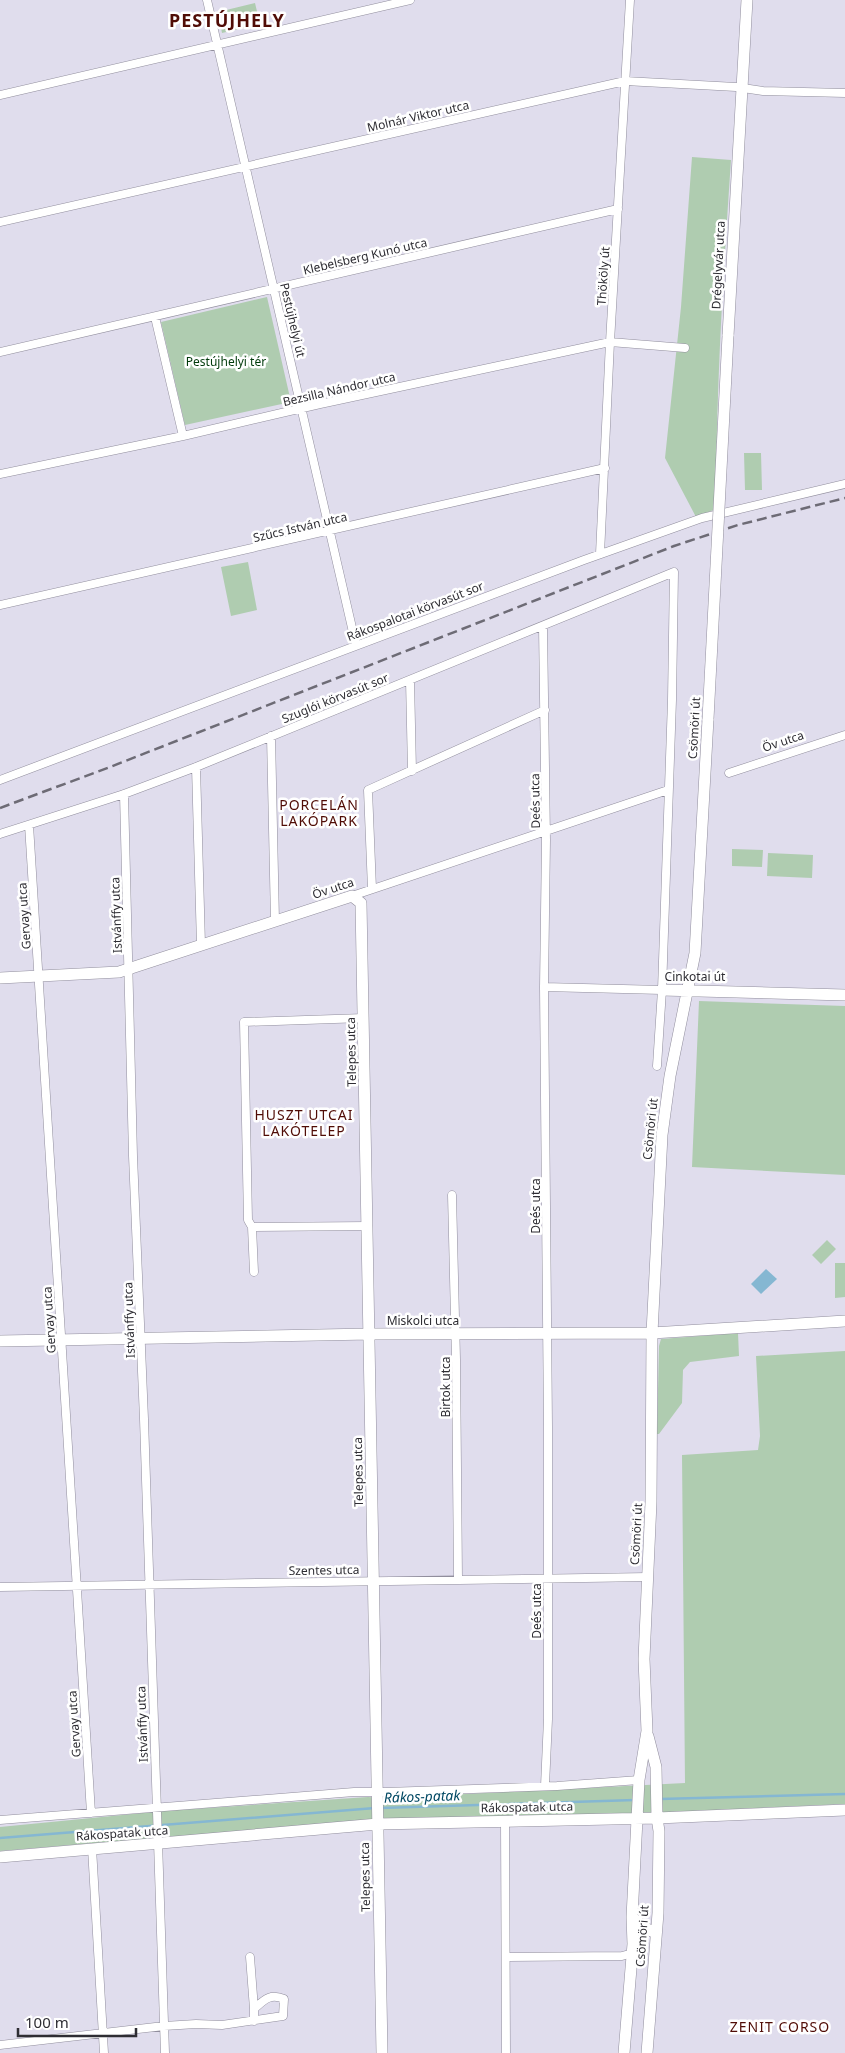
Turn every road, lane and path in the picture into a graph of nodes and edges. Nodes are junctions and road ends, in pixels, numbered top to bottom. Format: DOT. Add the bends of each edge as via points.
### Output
graph roads {
  1 [pos="207,0"];
  2 [pos="410,0"];
  3 [pos="630,0"];
  4 [pos="747,0"];
  5 [pos="217,44"];
  6 [pos="625,81"];
  7 [pos="742,88"];
  8 [pos="845,93"];
  9 [pos="0,95"];
  10 [pos="244,167"];
  11 [pos="618,210"];
  12 [pos="0,222"];
  13 [pos="274,289"];
  14 [pos="156,317"];
  15 [pos="610,342"];
  16 [pos="685,348"];
  17 [pos="0,352"];
  18 [pos="302,409"];
  19 [pos="183,436"];
  20 [pos="605,468"];
  21 [pos="0,474"];
  22 [pos="845,484"];
  23 [pos="331,531"];
  24 [pos="718,532"];
  25 [pos="600,554"];
  26 [pos="674,572"];
  27 [pos="0,605"];
  28 [pos="543,626"];
  29 [pos="356,646"];
  30 [pos="410,680"];
  31 [pos="545,710"];
  32 [pos="845,735"];
  33 [pos="271,736"];
  34 [pos="196,767"];
  35 [pos="412,771"];
  36 [pos="729,773"];
  37 [pos="0,780"];
  38 [pos="668,790"];
  39 [pos="124,794"];
  40 [pos="29,825"];
  41 [pos="546,832"];
  42 [pos="0,834"];
  43 [pos="372,889"];
  44 [pos="352,896"];
  45 [pos="275,921"];
  46 [pos="201,945"];
  47 [pos="129,969"];
  48 [pos="40,976"];
  49 [pos="0,978"];
  50 [pos="544,988"];
  51 [pos="662,990"];
  52 [pos="687,990"];
  53 [pos="845,995"];
  54 [pos="364,1018"];
  55 [pos="658,1066"];
  56 [pos="452,1195"];
  57 [pos="368,1226"];
  58 [pos="252,1227"];
  59 [pos="254,1272"];
  60 [pos="845,1321"];
  61 [pos="547,1333"];
  62 [pos="652,1333"];
  63 [pos="370,1334"];
  64 [pos="455,1334"];
  65 [pos="140,1338"];
  66 [pos="61,1339"];
  67 [pos="0,1341"];
  68 [pos="648,1577"];
  69 [pos="458,1579"];
  70 [pos="547,1579"];
  71 [pos="374,1581"];
  72 [pos="150,1585"];
  73 [pos="76,1586"];
  74 [pos="0,1587"];
  75 [pos="647,1731"];
  76 [pos="639,1784"];
  77 [pos="545,1786"];
  78 [pos="378,1794"];
  79 [pos="156,1808"];
  80 [pos="845,1810"];
  81 [pos="92,1813"];
  82 [pos="638,1815"];
  83 [pos="656,1818"];
  84 [pos="0,1820"];
  85 [pos="378,1820"];
  86 [pos="506,1821"];
  87 [pos="157,1844"];
  88 [pos="92,1848"];
  89 [pos="0,1857"];
  90 [pos="632,1917"];
  91 [pos="656,1933"];
  92 [pos="634,1938"];
  93 [pos="633,1953"];
  94 [pos="250,1957"];
  95 [pos="506,1957"];
  96 [pos="254,2009"];
  97 [pos="254,2021"];
  98 [pos="164,2026"];
  99 [pos="103,2032"];
  100 [pos="0,2045"];
  101 [pos="104,2053"];
  102 [pos="165,2053"];
  103 [pos="382,2053"];
  104 [pos="506,2053"];
  105 [pos="624,2053"];
  106 [pos="647,2053"];
  1 -- 5 [label="street, Pestújhelyi út"];
  2 -- 5 [label="street"];
  3 -- 6 [label="street, Thököly út"];
  4 -- 7 [label="street, Drégelyvár utca"];
  5 -- 9 [label="street"];
  5 -- 10 [label="street, Pestújhelyi út"];
  6 -- 7 [label="street, Molnár Viktor utca"];
  6 -- 10 [label="street, Molnár Viktor utca"];
  6 -- 11 [label="street, Thököly út"];
  7 -- 8 [label="street, Molnár Viktor utca"];
  7 -- 24 [label="street, Drégelyvár utca, bridge"];
  10 -- 12 [label="street, Molnár Viktor utca"];
  10 -- 13 [label="street, Pestújhelyi út"];
  11 -- 13 [label="street, Klebelsberg Kunó utca"];
  11 -- 15 [label="street, Thököly út"];
  13 -- 14 [label="street, Klebelsberg Kunó utca"];
  13 -- 18 [label="street, Pestújhelyi út"];
  14 -- 17 [label="street, Klebelsberg Kunó utca"];
  14 -- 19 [label="street"];
  15 -- 16 [label="street, Bezsilla Nándor utca"];
  15 -- 18 [label="street, Bezsilla Nándor utca"];
  15 -- 20 [label="street, Thököly út"];
  18 -- 19 [label="street, Bezsilla Nándor utca"];
  18 -- 23 [label="street, Pestújhelyi út"];
  19 -- 21 [label="street, Bezsilla Nándor utca"];
  20 -- 23 [label="street, Szűcs István utca"];
  20 -- 25 [label="street, Thököly út"];
  22 -- 25 [label="street, Rákospalotai körvasút sor" via="710,515"];
  23 -- 27 [label="street, Szűcs István utca"];
  23 -- 29 [label="street, Pestújhelyi út"];
  24 -- 52 [label="street, Csömöri út, bridge" via="698,931"];
  25 -- 29 [label="street, Rákospalotai körvasút sor"];
  26 -- 28 [label="street, Szuglói körvasút sor"];
  26 -- 38 [label="street, Csömöri út"];
  28 -- 30 [label="street, Szuglói körvasút sor"];
  28 -- 31 [label="street, Deés utca"];
  29 -- 37 [label="street, Rákospalotai körvasút sor"];
  30 -- 33 [label="street, Szuglói körvasút sor"];
  30 -- 35 [label="street"];
  31 -- 35 [label="street"];
  31 -- 41 [label="street, Deés utca"];
  32 -- 36 [label="street, Öv utca"];
  33 -- 34 [label="street, Szuglói körvasút sor"];
  33 -- 45 [label="street"];
  34 -- 39 [label="street, Szuglói körvasút sor"];
  34 -- 46 [label="street"];
  35 -- 43 [label="street" via="368,790"];
  38 -- 41 [label="street, Öv utca"];
  38 -- 51 [label="street, Csömöri út"];
  39 -- 40 [label="street, Szuglói körvasút sor"];
  39 -- 47 [label="street, Istvánffy utca"];
  40 -- 42 [label="street, Szuglói körvasút sor"];
  40 -- 48 [label="street, Gervay utca"];
  41 -- 43 [label="street, Öv utca"];
  41 -- 50 [label="street, Deés utca"];
  43 -- 44 [label="street, Öv utca"];
  44 -- 45 [label="street, Öv utca"];
  44 -- 54 [label="street, Telepes utca" via="358,899 362,908"];
  45 -- 46 [label="street, Öv utca"];
  46 -- 47 [label="street, Öv utca"];
  47 -- 48 [label="street, Öv utca"];
  47 -- 65 [label="street, Istvánffy utca"];
  48 -- 49 [label="street, Öv utca"];
  48 -- 66 [label="street, Gervay utca"];
  50 -- 51 [label="street, Cinkotai út"];
  50 -- 61 [label="street, Deés utca"];
  51 -- 52 [label="street, Cinkotai út"];
  51 -- 55 [label="street, Csömöri út"];
  52 -- 53 [label="street, Cinkotai út"];
  52 -- 62 [label="street, Csömöri út" via="662,1135"];
  54 -- 57 [label="street, Telepes utca"];
  54 -- 58 [label="street" via="244,1022 248,1220"];
  56 -- 64 [label="street, Birtok utca"];
  57 -- 58 [label="street"];
  57 -- 63 [label="street, Telepes utca"];
  58 -- 59 [label="street"];
  60 -- 62 [label="street, Miskolci utca"];
  61 -- 62 [label="street, Miskolci utca"];
  61 -- 64 [label="street, Miskolci utca"];
  61 -- 70 [label="street, Deés utca"];
  62 -- 68 [label="street, Csömöri út"];
  63 -- 64 [label="street, Miskolci utca"];
  63 -- 65 [label="street, Miskolci utca"];
  63 -- 71 [label="street, Telepes utca"];
  64 -- 69 [label="street, Birtok utca"];
  65 -- 66 [label="street, Miskolci utca"];
  65 -- 72 [label="street, Istvánffy utca"];
  66 -- 67 [label="street, Miskolci utca"];
  66 -- 73 [label="street, Gervay utca"];
  68 -- 70 [label="street, Szentes utca"];
  68 -- 75 [label="street, Csömöri út" via="644,1659"];
  69 -- 70 [label="street, Szentes utca"];
  69 -- 71 [label="street, Szentes utca"];
  70 -- 77 [label="street, Deés utca"];
  71 -- 72 [label="street, Szentes utca"];
  71 -- 78 [label="street, Telepes utca"];
  72 -- 73 [label="street, Szentes utca"];
  72 -- 79 [label="street, Istvánffy utca"];
  73 -- 74 [label="street, Szentes utca"];
  73 -- 81 [label="street, Gervay utca"];
  75 -- 76 [label="street, Csömöri út"];
  75 -- 83 [label="street, Csömöri út" via="656,1767"];
  76 -- 77 [label="street, Rákospatak utca"];
  76 -- 82 [label="street, Csömöri út"];
  77 -- 78 [label="street, Rákospatak utca"];
  78 -- 79 [label="street, Rákospatak utca"];
  78 -- 85 [label="street, Telepes utca"];
  79 -- 81 [label="street, Rákospatak utca"];
  79 -- 87 [label="street, Istvánffy utca"];
  80 -- 83 [label="street, Rákospatak utca"];
  81 -- 84 [label="street, Rákospatak utca"];
  82 -- 83 [label="street, Rákospatak utca"];
  82 -- 86 [label="street, Rákospatak utca"];
  82 -- 90 [label="street, Csömöri út"];
  83 -- 91 [label="street, Csömöri út" via="659,1831"];
  85 -- 86 [label="street, Rákospatak utca"];
  85 -- 87 [label="street, Rákospatak utca"];
  85 -- 103 [label="street, Telepes utca"];
  86 -- 95 [label="street"];
  87 -- 88 [label="street, Rákospatak utca"];
  87 -- 98 [label="street, Istvánffy utca"];
  88 -- 89 [label="street, Rákospatak utca"];
  88 -- 99 [label="street"];
  90 -- 91 [label="street"];
  90 -- 92 [label="street, Csömöri út"];
  91 -- 92 [label="street" via="641,1933"];
  91 -- 106 [label="street, Csömöri út"];
  92 -- 93 [label="street, Csömöri út"];
  93 -- 95 [label="street" via="622,1956"];
  93 -- 105 [label="street, Csömöri út"];
  94 -- 96 [label="street"];
  95 -- 104 [label="street"];
  96 -- 97 [label="street"];
  96 -- 97 [label="street" via="270,1996 284,1999 282,2016"];
  97 -- 98 [label="street"];
  98 -- 99 [label="street"];
  98 -- 102 [label="street, Istvánffy utca"];
  99 -- 100 [label="street"];
  99 -- 101 [label="street"];
}
